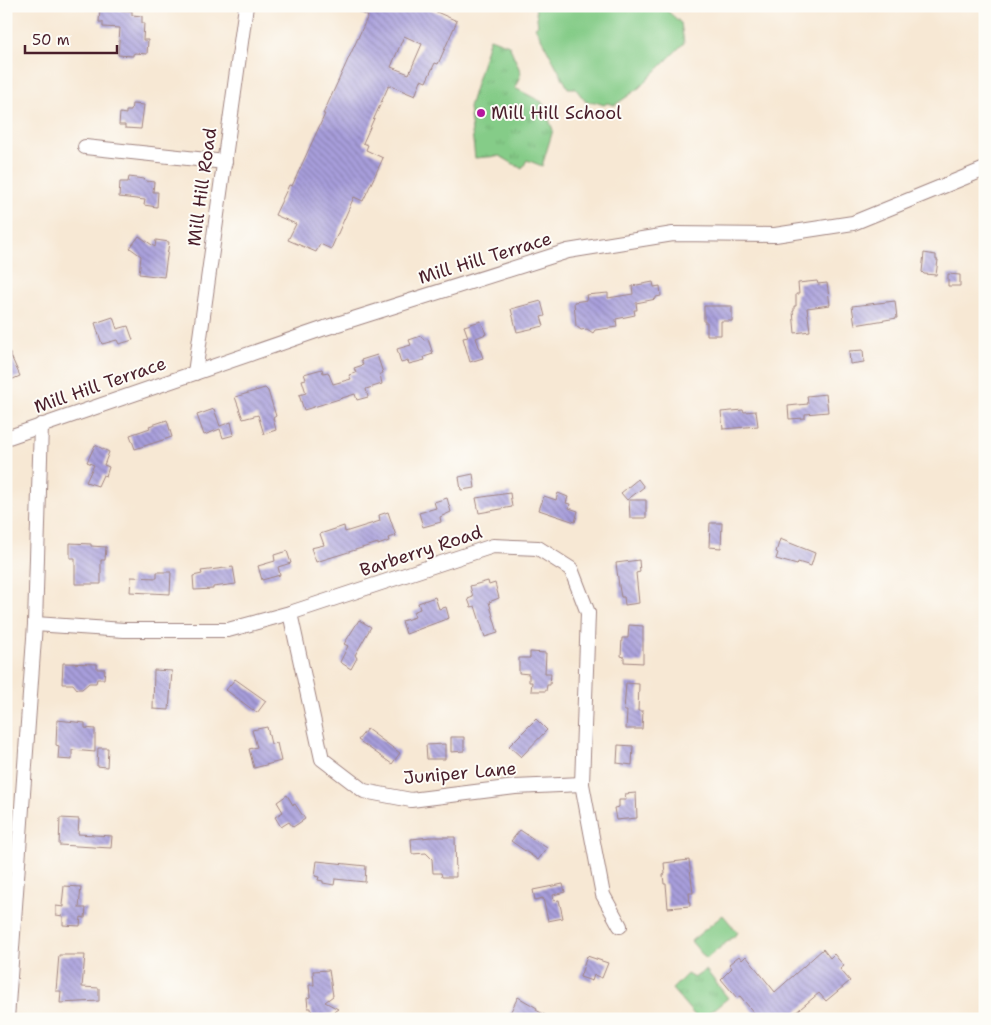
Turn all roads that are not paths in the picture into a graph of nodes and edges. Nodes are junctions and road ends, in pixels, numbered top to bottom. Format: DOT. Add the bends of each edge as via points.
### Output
graph roads {
  1 [pos="246,6"];
  2 [pos="85,147"];
  3 [pos="225,162"];
  4 [pos="985,168"];
  5 [pos="194,373"];
  6 [pos="41,425"];
  7 [pos="6,438"];
  8 [pos="290,613"];
  9 [pos="35,624"];
  10 [pos="582,784"];
  11 [pos="620,926"];
  12 [pos="7,1019"];
  1 -- 3 [label="street, Mill Hill Road"];
  2 -- 3 [label="street"];
  3 -- 5 [label="street, Mill Hill Road"];
  4 -- 5 [label="street, Mill Hill Terrace" via="853,223 775,235 674,234 568,251"];
  5 -- 6 [label="street, Mill Hill Terrace"];
  6 -- 7 [label="street, Mill Hill Terrace"];
  6 -- 9 [label="street"];
  8 -- 9 [label="street, Barberry Road" via="228,630 124,630"];
  8 -- 10 [label="street, Juniper Lane" via="322,759 364,792 410,800 514,787"];
  8 -- 10 [label="street, Barberry Road" via="493,546 538,548 571,569 588,613"];
  9 -- 12 [label="street"];
  10 -- 11 [label="street, Barberry Road" via="602,894"];
}
